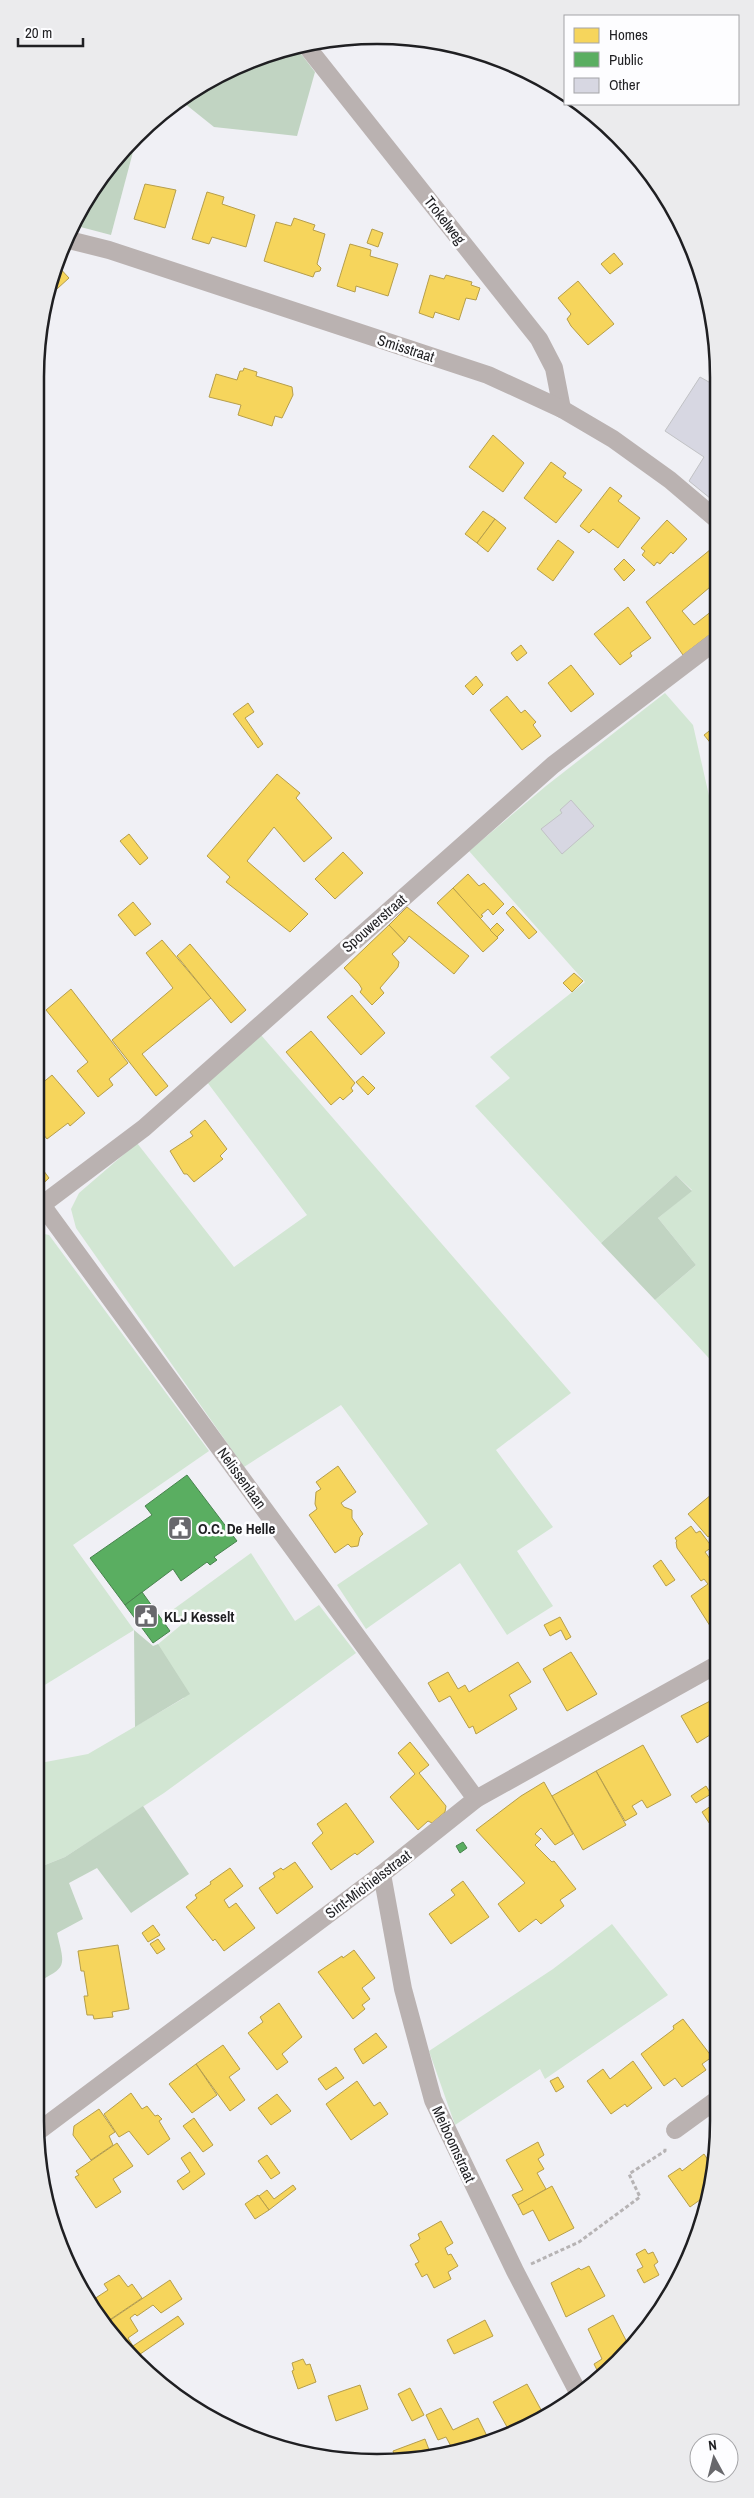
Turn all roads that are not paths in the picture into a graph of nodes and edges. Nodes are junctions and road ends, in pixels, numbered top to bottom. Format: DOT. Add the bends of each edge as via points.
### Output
graph roads {
  1 [pos="310,50"];
  2 [pos="73,240"];
  3 [pos="562,409"];
  4 [pos="710,514"];
  5 [pos="710,645"];
  6 [pos="44,1203"];
  7 [pos="44,1214"];
  8 [pos="710,1668"];
  9 [pos="476,1799"];
  10 [pos="382,1874"];
  11 [pos="710,2104"];
  12 [pos="44,2127"];
  13 [pos="674,2130"];
  14 [pos="576,2388"];
  1 -- 3 [label="street, Trokelweg" via="539,339 554,368"];
  2 -- 3 [label="street, Smisstraat" via="488,376"];
  3 -- 4 [label="street, Smisstraat" via="613,439"];
  5 -- 6 [label="street, Spouwerstraat" via="553,765 144,1128"];
  7 -- 9 [label="street, Nelissenlaan"];
  8 -- 9 [label="street, Sint-Michielsstraat"];
  9 -- 10 [label="street, Sint-Michielsstraat"];
  10 -- 12 [label="street, Sint-Michielsstraat"];
  10 -- 14 [label="street, Meiboomstraat" via="403,1989 433,2100 515,2272"];
  11 -- 13 [label="street"];
}
